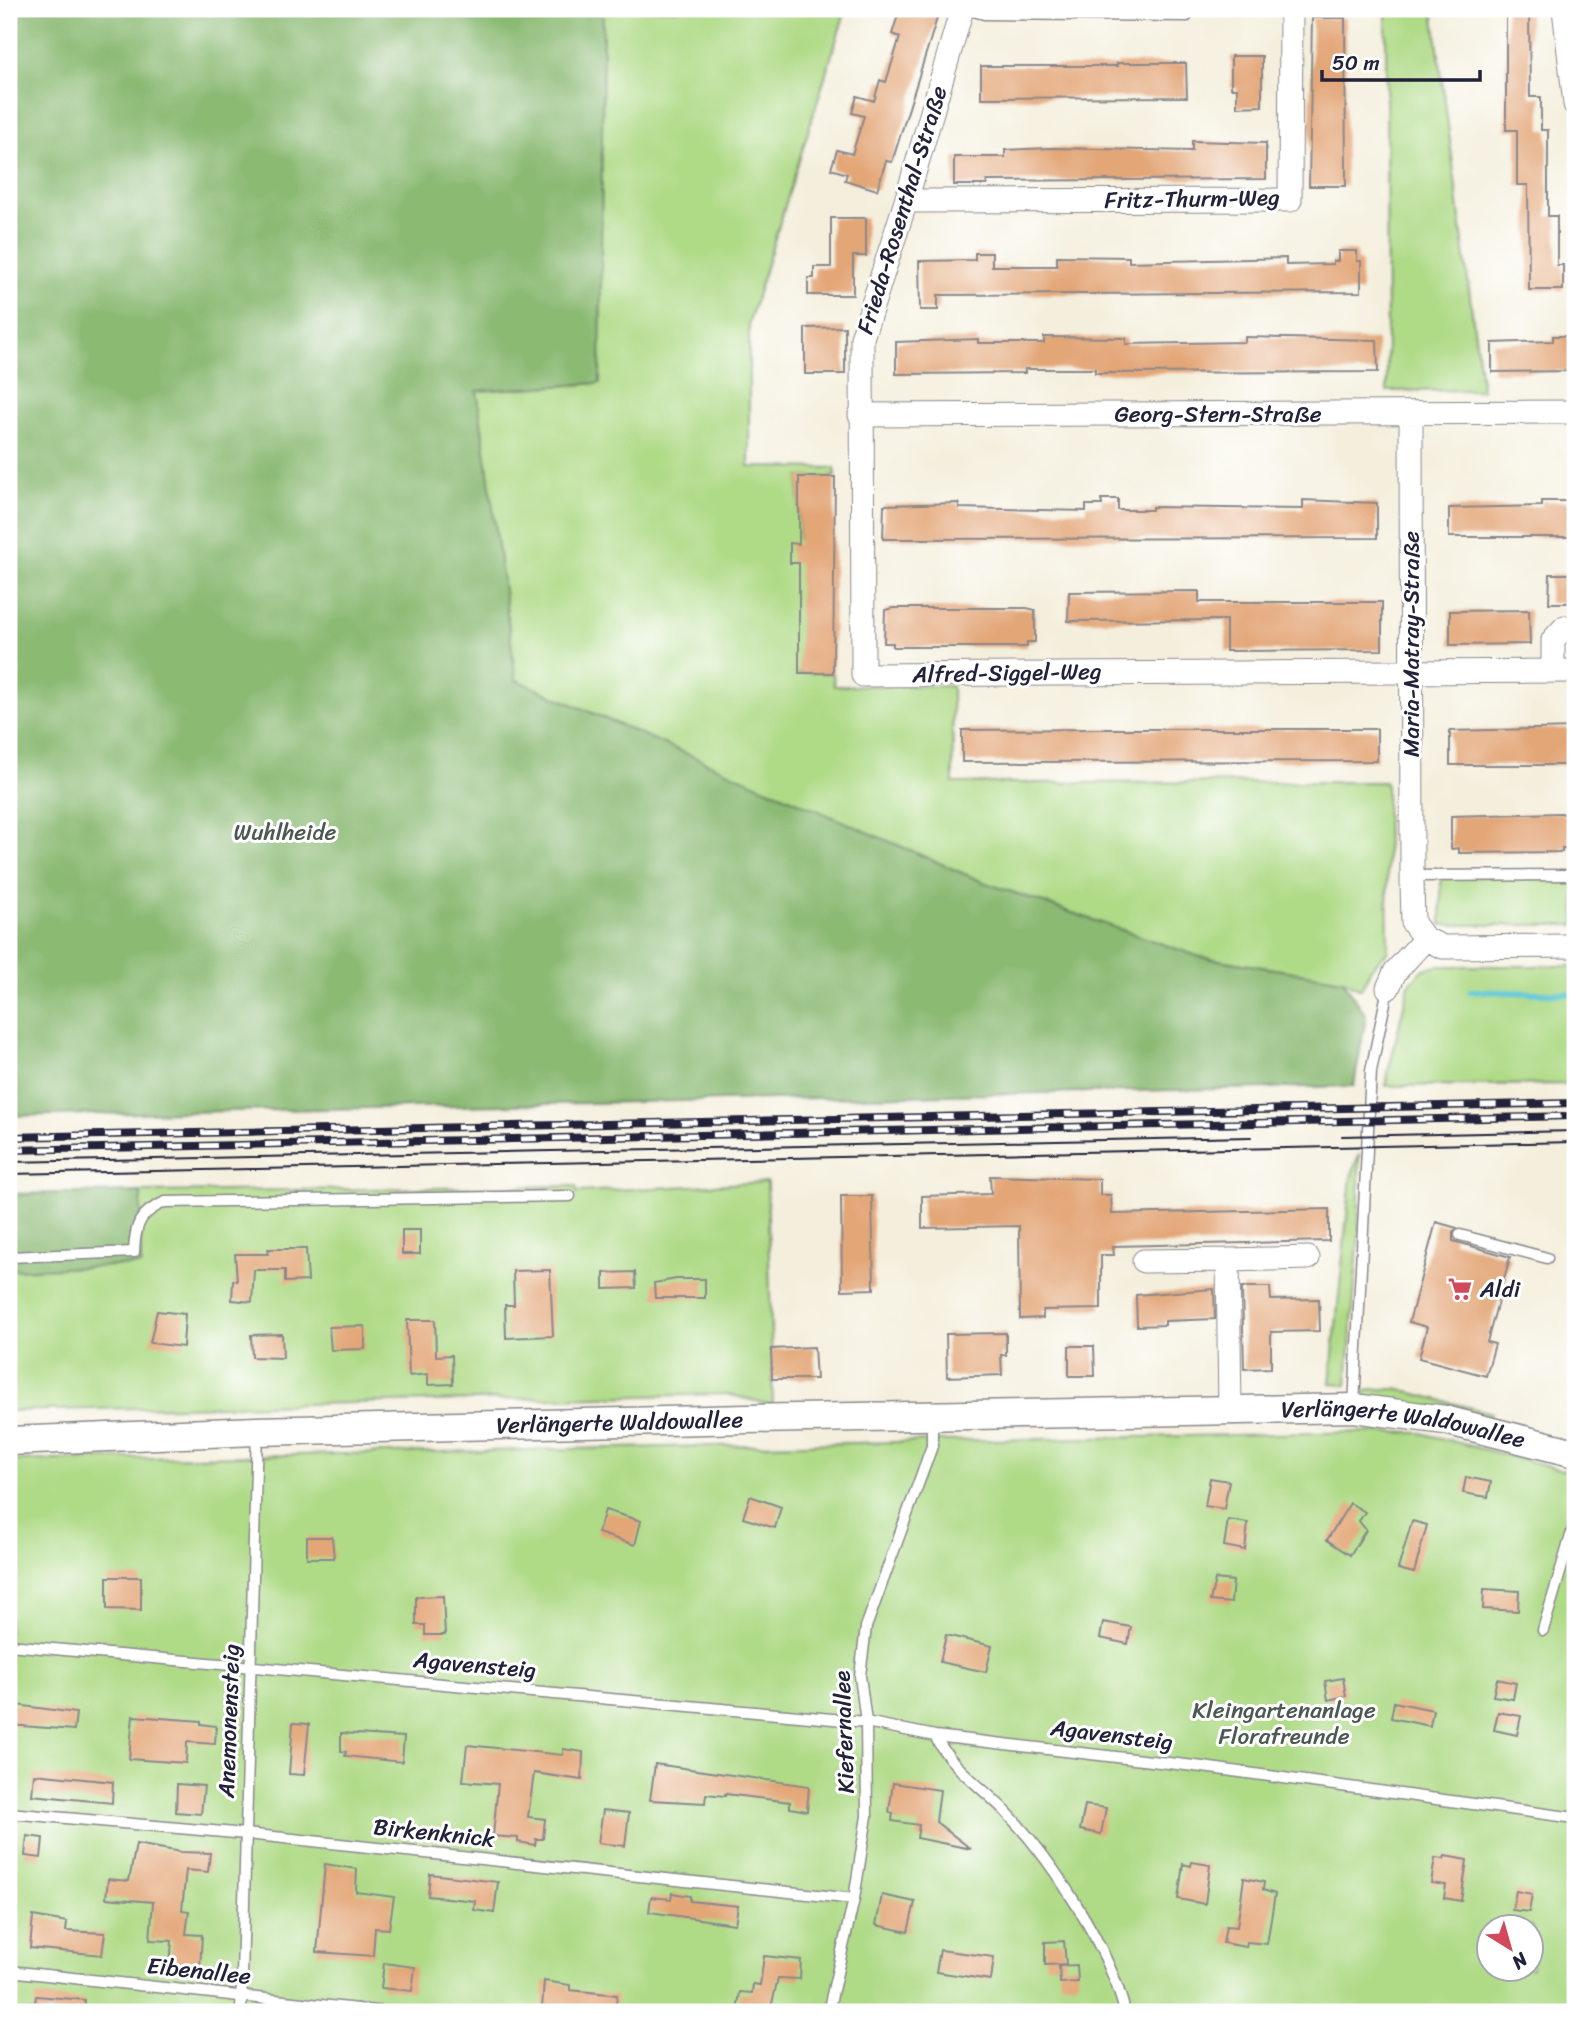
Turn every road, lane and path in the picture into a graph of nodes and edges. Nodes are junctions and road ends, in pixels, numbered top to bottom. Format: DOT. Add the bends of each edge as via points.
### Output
graph roads {
  1 [pos="962,9"];
  2 [pos="967,9"];
  3 [pos="1291,9"];
  4 [pos="1564,9"];
  5 [pos="1187,16"];
  6 [pos="1575,104"];
  7 [pos="906,201"];
  8 [pos="1575,412"];
  9 [pos="1411,413"];
  10 [pos="860,415"];
  11 [pos="1575,627"];
  12 [pos="1411,671"];
  13 [pos="1564,671"];
  14 [pos="1575,875"];
  15 [pos="1412,876"];
  16 [pos="1424,939"];
  17 [pos="1575,946"];
  18 [pos="1388,988"];
  19 [pos="570,1196"];
  20 [pos="1461,1235"];
  21 [pos="9,1257"];
  22 [pos="1308,1258"];
  23 [pos="1548,1258"];
  24 [pos="1228,1260"];
  25 [pos="1144,1261"];
  26 [pos="1354,1408"];
  27 [pos="1230,1410"];
  28 [pos="932,1416"];
  29 [pos="257,1431"];
  30 [pos="9,1441"];
  31 [pos="1575,1452"];
  32 [pos="1575,1522"];
  33 [pos="1543,1630"];
  34 [pos="9,1645"];
  35 [pos="251,1665"];
  36 [pos="866,1722"];
  37 [pos="935,1735"];
  38 [pos="9,1813"];
  39 [pos="1575,1818"];
  40 [pos="246,1835"];
  41 [pos="854,1899"];
  42 [pos="9,1971"];
  43 [pos="241,1996"];
  44 [pos="241,2012"];
  45 [pos="385,2012"];
  46 [pos="828,2012"];
  47 [pos="1125,2012"];
  1 -- 7 [label="street, Frieda-Rosenthal-Straße"];
  2 -- 5 [label="lane" via="984,14"];
  3 -- 7 [label="street, Fritz-Thurm-Weg" via="1290,200"];
  4 -- 6 [label="street"];
  7 -- 10 [label="street, Frieda-Rosenthal-Straße" via="862,338"];
  8 -- 9 [label="street, Georg-Stern-Straße"];
  9 -- 10 [label="street, Georg-Stern-Straße"];
  9 -- 12 [label="street, Maria-Matray-Straße"];
  10 -- 12 [label="street, Alfred-Siggel-Weg" via="863,675"];
  11 -- 13 [label="street" via="1565,627 1553,640"];
  12 -- 13 [label="street"];
  12 -- 15 [label="street, Maria-Matray-Straße"];
  14 -- 15 [label="lane"];
  15 -- 16 [label="street, Maria-Matray-Straße" via="1413,923"];
  16 -- 17 [label="street" via="1443,947"];
  16 -- 18 [label="street" via="1395,972"];
  18 -- 26 [label="lane" via="1371,1071"];
  19 -- 21 [label="lane" via="165,1202 142,1214 135,1228 134,1252"];
  20 -- 23 [label="lane"];
  22 -- 24 [label="street"];
  24 -- 25 [label="street"];
  24 -- 27 [label="street"];
  26 -- 27 [label="street, Verlängerte Waldowallee"];
  26 -- 31 [label="street, Verlängerte Waldowallee" via="1445,1419"];
  27 -- 28 [label="street, Verlängerte Waldowallee"];
  28 -- 29 [label="street, Verlängerte Waldowallee"];
  28 -- 36 [label="lane, Kiefernallee" via="932,1446 866,1627 860,1676"];
  29 -- 30 [label="street, Verlängerte Waldowallee"];
  29 -- 35 [label="lane, Anemonensteig"];
  32 -- 33 [label="lane"];
  34 -- 35 [label="lane, Agavensteig"];
  35 -- 36 [label="lane, Agavensteig"];
  35 -- 40 [label="lane, Anemonensteig"];
  36 -- 37 [label="lane, Agavensteig"];
  36 -- 41 [label="lane, Kiefernallee" via="867,1816"];
  37 -- 39 [label="lane, Agavensteig"];
  37 -- 47 [label="lane" via="944,1753 1009,1815 1066,1890 1106,1958"];
  38 -- 40 [label="lane, Birkenknick"];
  40 -- 41 [label="lane, Birkenknick"];
  40 -- 43 [label="lane, Anemonensteig"];
  41 -- 46 [label="lane, Kiefernallee"];
  42 -- 43 [label="lane, Eibenallee"];
  43 -- 44 [label="lane, Anemonensteig"];
  43 -- 45 [label="lane, Eibenallee"];
}
